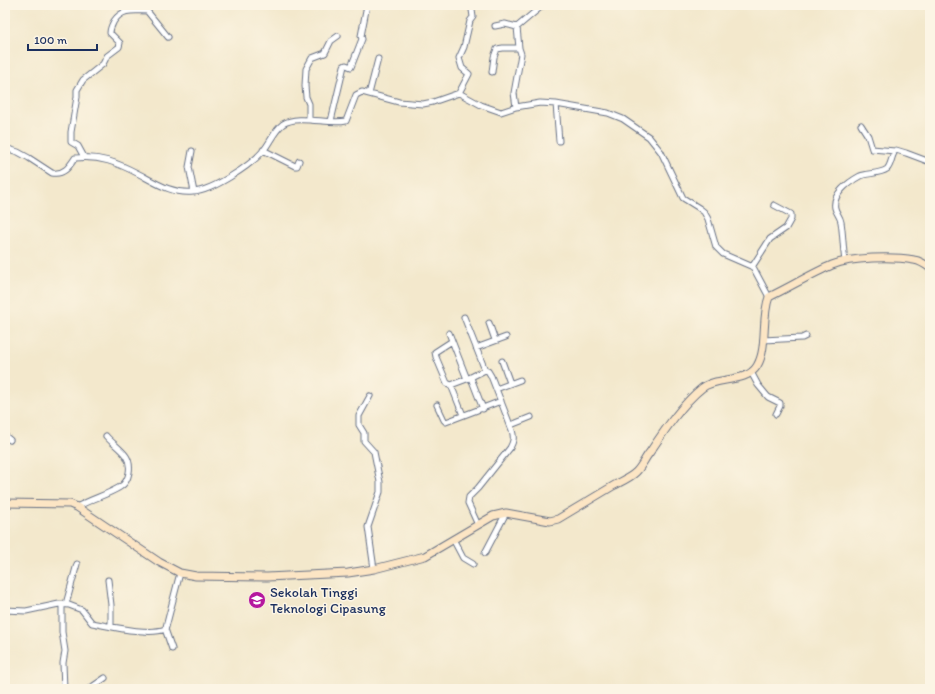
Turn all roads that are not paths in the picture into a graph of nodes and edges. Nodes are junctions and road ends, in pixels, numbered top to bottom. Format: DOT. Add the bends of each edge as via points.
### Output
graph roads {
  1 [pos="367,5"];
  2 [pos="473,5"];
  3 [pos="543,5"];
  4 [pos="495,26"];
  5 [pos="517,27"];
  6 [pos="338,36"];
  7 [pos="168,37"];
  8 [pos="519,48"];
  9 [pos="378,59"];
  10 [pos="492,72"];
  11 [pos="459,93"];
  12 [pos="369,94"];
  13 [pos="556,104"];
  14 [pos="516,107"];
  15 [pos="309,120"];
  16 [pos="331,121"];
  17 [pos="861,125"];
  18 [pos="559,140"];
  19 [pos="889,147"];
  20 [pos="5,148"];
  21 [pos="263,150"];
  22 [pos="896,150"];
  23 [pos="192,151"];
  24 [pos="84,157"];
  25 [pos="299,161"];
  26 [pos="930,162"];
  27 [pos="844,179"];
  28 [pos="850,184"];
  29 [pos="194,192"];
  30 [pos="774,205"];
  31 [pos="845,261"];
  32 [pos="752,267"];
  33 [pos="930,268"];
  34 [pos="769,297"];
  35 [pos="464,317"];
  36 [pos="489,323"];
  37 [pos="449,333"];
  38 [pos="806,336"];
  39 [pos="506,337"];
  40 [pos="495,340"];
  41 [pos="763,340"];
  42 [pos="452,341"];
  43 [pos="476,348"];
  44 [pos="502,361"];
  45 [pos="485,370"];
  46 [pos="751,372"];
  47 [pos="469,378"];
  48 [pos="520,380"];
  49 [pos="510,383"];
  50 [pos="451,385"];
  51 [pos="496,389"];
  52 [pos="370,396"];
  53 [pos="501,401"];
  54 [pos="437,405"];
  55 [pos="483,409"];
  56 [pos="776,414"];
  57 [pos="463,415"];
  58 [pos="531,417"];
  59 [pos="511,425"];
  60 [pos="5,436"];
  61 [pos="106,436"];
  62 [pos="10,440"];
  63 [pos="5,503"];
  64 [pos="77,507"];
  65 [pos="506,514"];
  66 [pos="478,525"];
  67 [pos="454,539"];
  68 [pos="486,553"];
  69 [pos="77,564"];
  70 [pos="472,564"];
  71 [pos="374,569"];
  72 [pos="180,573"];
  73 [pos="108,580"];
  74 [pos="64,604"];
  75 [pos="5,610"];
  76 [pos="111,626"];
  77 [pos="165,629"];
  78 [pos="172,649"];
  79 [pos="106,678"];
  80 [pos="64,689"];
  81 [pos="89,689"];
  1 -- 16 [label="street" via="362,39 351,67 344,66"];
  2 -- 11 [label="street" via="473,18 459,58 462,68 469,74"];
  3 -- 5 [label="street"];
  4 -- 5 [label="street" via="505,24"];
  5 -- 8 [label="street"];
  6 -- 15 [label="street" via="331,41 325,53 312,58 306,69"];
  7 -- 24 [label="street" via="147,11 121,13 114,22 110,33 120,43 119,47 83,80 77,90 71,142 78,146"];
  8 -- 10 [label="street" via="497,49"];
  8 -- 14 [label="street" via="521,54 514,93"];
  9 -- 12 [label="street"];
  11 -- 12 [label="street" via="423,104 399,102"];
  11 -- 14 [label="street" via="501,112"];
  12 -- 16 [label="street" via="362,92 356,95 346,121"];
  13 -- 14 [label="street"];
  13 -- 18 [label="street"];
  13 -- 32 [label="street" via="608,113 623,119 649,137 661,152 683,198 704,212 716,247 723,254"];
  15 -- 16 [label="street"];
  15 -- 21 [label="street" via="283,124"];
  17 -- 22 [label="street" via="872,149"];
  19 -- 22 [label="street"];
  20 -- 24 [label="street" via="18,152 47,171 57,174 66,170 75,158"];
  21 -- 25 [label="street" via="294,166 297,166"];
  21 -- 29 [label="street" via="245,168 223,181"];
  22 -- 26 [label="street"];
  22 -- 28 [label="street" via="885,170 860,177"];
  23 -- 29 [label="street" via="189,167"];
  24 -- 29 [label="street" via="111,161 174,191"];
  27 -- 28 [label="street"];
  28 -- 31 [label="street" via="841,190 835,200 836,212 841,219"];
  30 -- 32 [label="street" via="791,214 791,219 786,228 770,239"];
  31 -- 33 [label="main road" via="901,258 915,260"];
  31 -- 34 [label="main road"];
  32 -- 34 [label="street"];
  34 -- 41 [label="main road"];
  35 -- 43 [label="street"];
  36 -- 40 [label="street"];
  37 -- 42 [label="street"];
  38 -- 41 [label="street"];
  39 -- 40 [label="street"];
  40 -- 43 [label="street"];
  41 -- 46 [label="main road" via="757,365"];
  42 -- 47 [label="street"];
  42 -- 50 [label="street" via="435,353 447,383"];
  43 -- 45 [label="street"];
  44 -- 49 [label="street"];
  45 -- 47 [label="street"];
  45 -- 51 [label="street" via="488,371"];
  46 -- 56 [label="street" via="768,397 780,403"];
  46 -- 65 [label="main road" via="744,376 713,382 704,387 684,406 636,472 558,519 550,521"];
  47 -- 50 [label="street"];
  47 -- 55 [label="street"];
  48 -- 49 [label="street"];
  49 -- 51 [label="street"];
  50 -- 57 [label="street"];
  51 -- 53 [label="street"];
  52 -- 71 [label="street" via="358,419 364,433 364,441 374,452 380,482 380,492 368,526"];
  53 -- 55 [label="street"];
  53 -- 59 [label="street"];
  54 -- 57 [label="street" via="446,422"];
  55 -- 57 [label="street"];
  58 -- 59 [label="street"];
  59 -- 66 [label="street" via="513,442 469,498 468,503"];
  60 -- 62 [label="street"];
  61 -- 64 [label="street" via="126,456 130,469 128,476 121,487"];
  63 -- 64 [label="main road" via="65,503"];
  64 -- 72 [label="main road" via="159,562"];
  65 -- 66 [label="main road" via="493,516"];
  65 -- 68 [label="street"];
  66 -- 67 [label="main road"];
  67 -- 70 [label="street" via="463,558"];
  67 -- 71 [label="main road" via="420,558"];
  69 -- 74 [label="street"];
  71 -- 72 [label="main road" via="348,573 267,577 196,576"];
  72 -- 77 [label="street"];
  73 -- 76 [label="street"];
  74 -- 75 [label="street" via="26,611"];
  74 -- 76 [label="street" via="82,610 92,623"];
  74 -- 80 [label="street"];
  76 -- 77 [label="street" via="149,631"];
  77 -- 78 [label="street"];
  79 -- 81 [label="street"];
}
